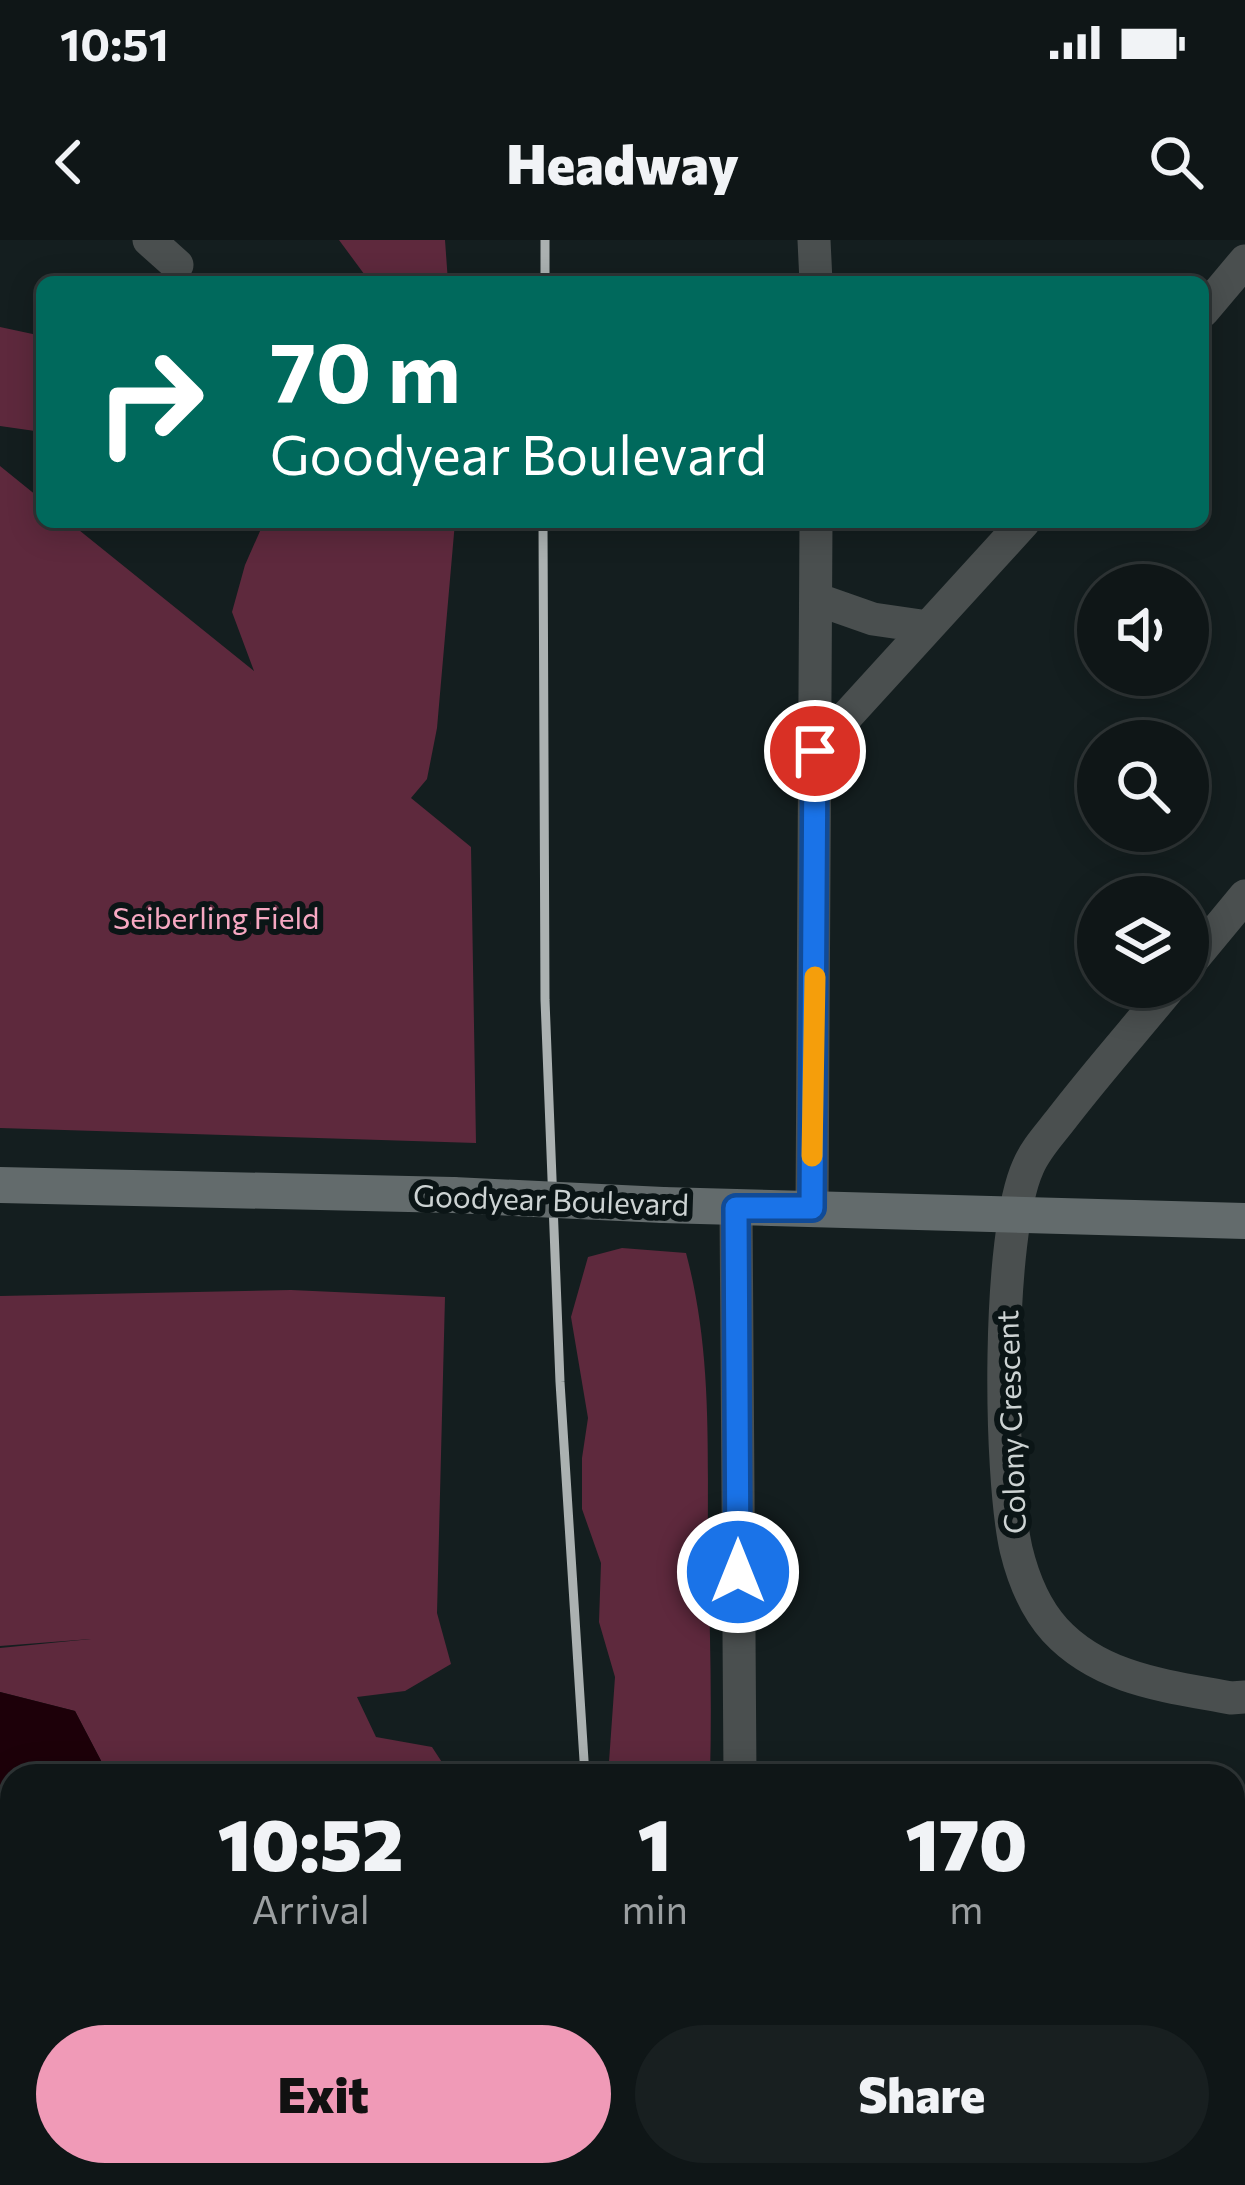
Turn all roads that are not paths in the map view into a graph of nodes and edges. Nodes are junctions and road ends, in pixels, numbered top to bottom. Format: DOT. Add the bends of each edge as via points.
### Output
graph roads {
  1 [pos="149,240"];
  2 [pos="814,240"];
  3 [pos="1245,261"];
  4 [pos="176,265"];
  5 [pos="815,276"];
  6 [pos="1209,303"];
  7 [pos="816,528"];
  8 [pos="1019,528"];
  9 [pos="816,599"];
  10 [pos="928,627"];
  11 [pos="815,751"];
  12 [pos="1245,896"];
  13 [pos="1209,939"];
  14 [pos="1152,1008"];
  15 [pos="0,1185"];
  16 [pos="736,1208"];
  17 [pos="812,1208"];
  18 [pos="1013,1214"];
  19 [pos="1245,1221"];
  20 [pos="1245,1697"];
  21 [pos="740,1764"];
  1 -- 4 [label="street"];
  2 -- 5 [label="street"];
  3 -- 6 [label="street"];
  7 -- 9 [label="street"];
  8 -- 10 [label="street"];
  9 -- 10 [label="street"];
  9 -- 11 [label="street"];
  10 -- 11 [label="street"];
  11 -- 17 [label="street"];
  12 -- 13 [label="street"];
  14 -- 18 [label="street, Colony Crescent" via="1030,1161"];
  15 -- 16 [label="street, Goodyear Boulevard, bridge"];
  16 -- 17 [label="street, Goodyear Boulevard"];
  16 -- 21 [label="street"];
  17 -- 18 [label="street, Goodyear Boulevard"];
  18 -- 19 [label="street, Goodyear Boulevard"];
  18 -- 20 [label="street, Colony Crescent" via="1009,1490 1031,1593 1054,1630 1096,1663 1150,1682"];
}
